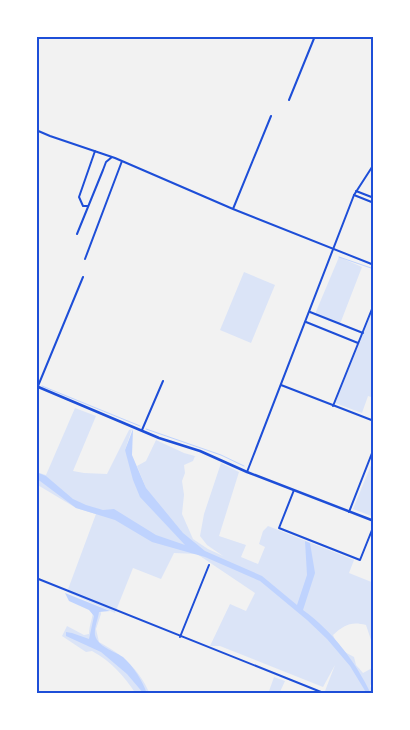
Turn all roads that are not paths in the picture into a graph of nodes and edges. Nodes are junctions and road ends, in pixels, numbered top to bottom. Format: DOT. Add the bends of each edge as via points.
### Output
graph roads {
  1 [pos="315,36"];
  2 [pos="289,100"];
  3 [pos="271,116"];
  4 [pos="36,130"];
  5 [pos="95,151"];
  6 [pos="112,157"];
  7 [pos="122,161"];
  8 [pos="374,164"];
  9 [pos="356,191"];
  10 [pos="354,195"];
  11 [pos="374,198"];
  12 [pos="374,203"];
  13 [pos="88,206"];
  14 [pos="233,209"];
  15 [pos="77,234"];
  16 [pos="334,250"];
  17 [pos="85,258"];
  18 [pos="374,265"];
  19 [pos="82,277"];
  20 [pos="374,304"];
  21 [pos="310,312"];
  22 [pos="306,322"];
  23 [pos="363,332"];
  24 [pos="358,344"];
  25 [pos="163,381"];
  26 [pos="37,386"];
  27 [pos="281,386"];
  28 [pos="333,406"];
  29 [pos="374,420"];
  30 [pos="142,430"];
  31 [pos="374,448"];
  32 [pos="247,472"];
  33 [pos="294,490"];
  34 [pos="349,512"];
  35 [pos="374,523"];
  36 [pos="209,565"];
  37 [pos="36,578"];
  38 [pos="180,637"];
  39 [pos="326,694"];
  1 -- 2 [label="street"];
  3 -- 14 [label="street"];
  4 -- 5 [label="street"];
  5 -- 6 [label="street"];
  5 -- 13 [label="street" via="79,197 83,206"];
  6 -- 7 [label="street"];
  6 -- 13 [label="street" via="106,162"];
  7 -- 14 [label="street"];
  7 -- 17 [label="street"];
  8 -- 9 [label="street"];
  9 -- 10 [label="street"];
  9 -- 11 [label="street"];
  10 -- 12 [label="street"];
  10 -- 16 [label="street"];
  13 -- 15 [label="street"];
  14 -- 16 [label="street"];
  16 -- 18 [label="street"];
  16 -- 21 [label="street"];
  19 -- 26 [label="street"];
  20 -- 23 [label="street"];
  21 -- 22 [label="street"];
  21 -- 23 [label="street"];
  22 -- 24 [label="street"];
  22 -- 27 [label="street"];
  23 -- 24 [label="street"];
  24 -- 28 [label="street"];
  25 -- 30 [label="street"];
  26 -- 30 [label="main road"];
  27 -- 28 [label="street"];
  27 -- 32 [label="street"];
  28 -- 29 [label="street"];
  30 -- 32 [label="main road"];
  31 -- 34 [label="street"];
  32 -- 33 [label="main road"];
  33 -- 34 [label="main road"];
  33 -- 35 [label="street" via="279,528 360,560"];
  34 -- 35 [label="main road"];
  36 -- 38 [label="street"];
  37 -- 38 [label="street"];
  38 -- 39 [label="street"];
}
